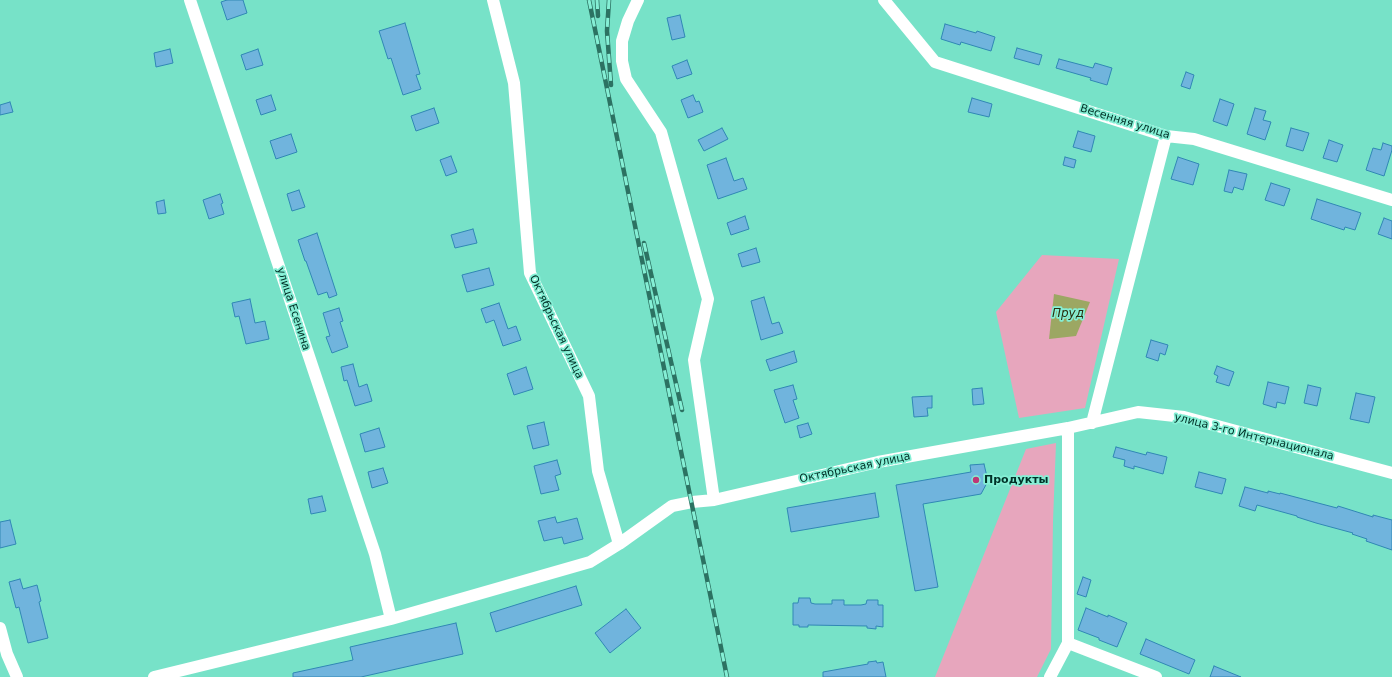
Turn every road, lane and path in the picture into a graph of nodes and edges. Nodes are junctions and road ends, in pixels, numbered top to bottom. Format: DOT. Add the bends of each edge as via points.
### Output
graph roads {
  1 [pos="190,0"];
  2 [pos="493,0"];
  3 [pos="638,0"];
  4 [pos="884,0"];
  5 [pos="1166,136"];
  6 [pos="1392,200"];
  7 [pos="1092,423"];
  8 [pos="1068,428"];
  9 [pos="997,440"];
  10 [pos="1392,473"];
  11 [pos="714,500"];
  12 [pos="619,544"];
  13 [pos="391,619"];
  14 [pos="0,628"];
  15 [pos="1068,643"];
  16 [pos="17,677"];
  17 [pos="154,677"];
  18 [pos="1050,677"];
  19 [pos="1156,677"];
  1 -- 13 [label="street, улица Есенина" via="375,554"];
  2 -- 12 [label="street, Октябрьская улица" via="514,83 530,273 589,396 598,471"];
  3 -- 11 [label="street" via="622,41 622,61 626,79 660,132 708,299 694,360"];
  4 -- 5 [label="street, Весенняя улица" via="935,62"];
  5 -- 6 [label="street, Весенняя улица" via="1194,138"];
  5 -- 7 [label="street"];
  7 -- 8 [label="street, улица 3-го Интернационала"];
  7 -- 10 [label="street, улица 3-го Интернационала" via="1138,412 1184,417"];
  8 -- 9 [label="street, улица 3-го Интернационала"];
  8 -- 15 [label="street"];
  9 -- 11 [label="street, Октябрьская улица" via="878,462"];
  11 -- 12 [label="street, Октябрьская улица" via="672,506"];
  12 -- 13 [label="street" via="590,562"];
  13 -- 17 [label="street"];
  14 -- 16 [label="street"];
  15 -- 18 [label="street"];
  15 -- 19 [label="street"];
}
